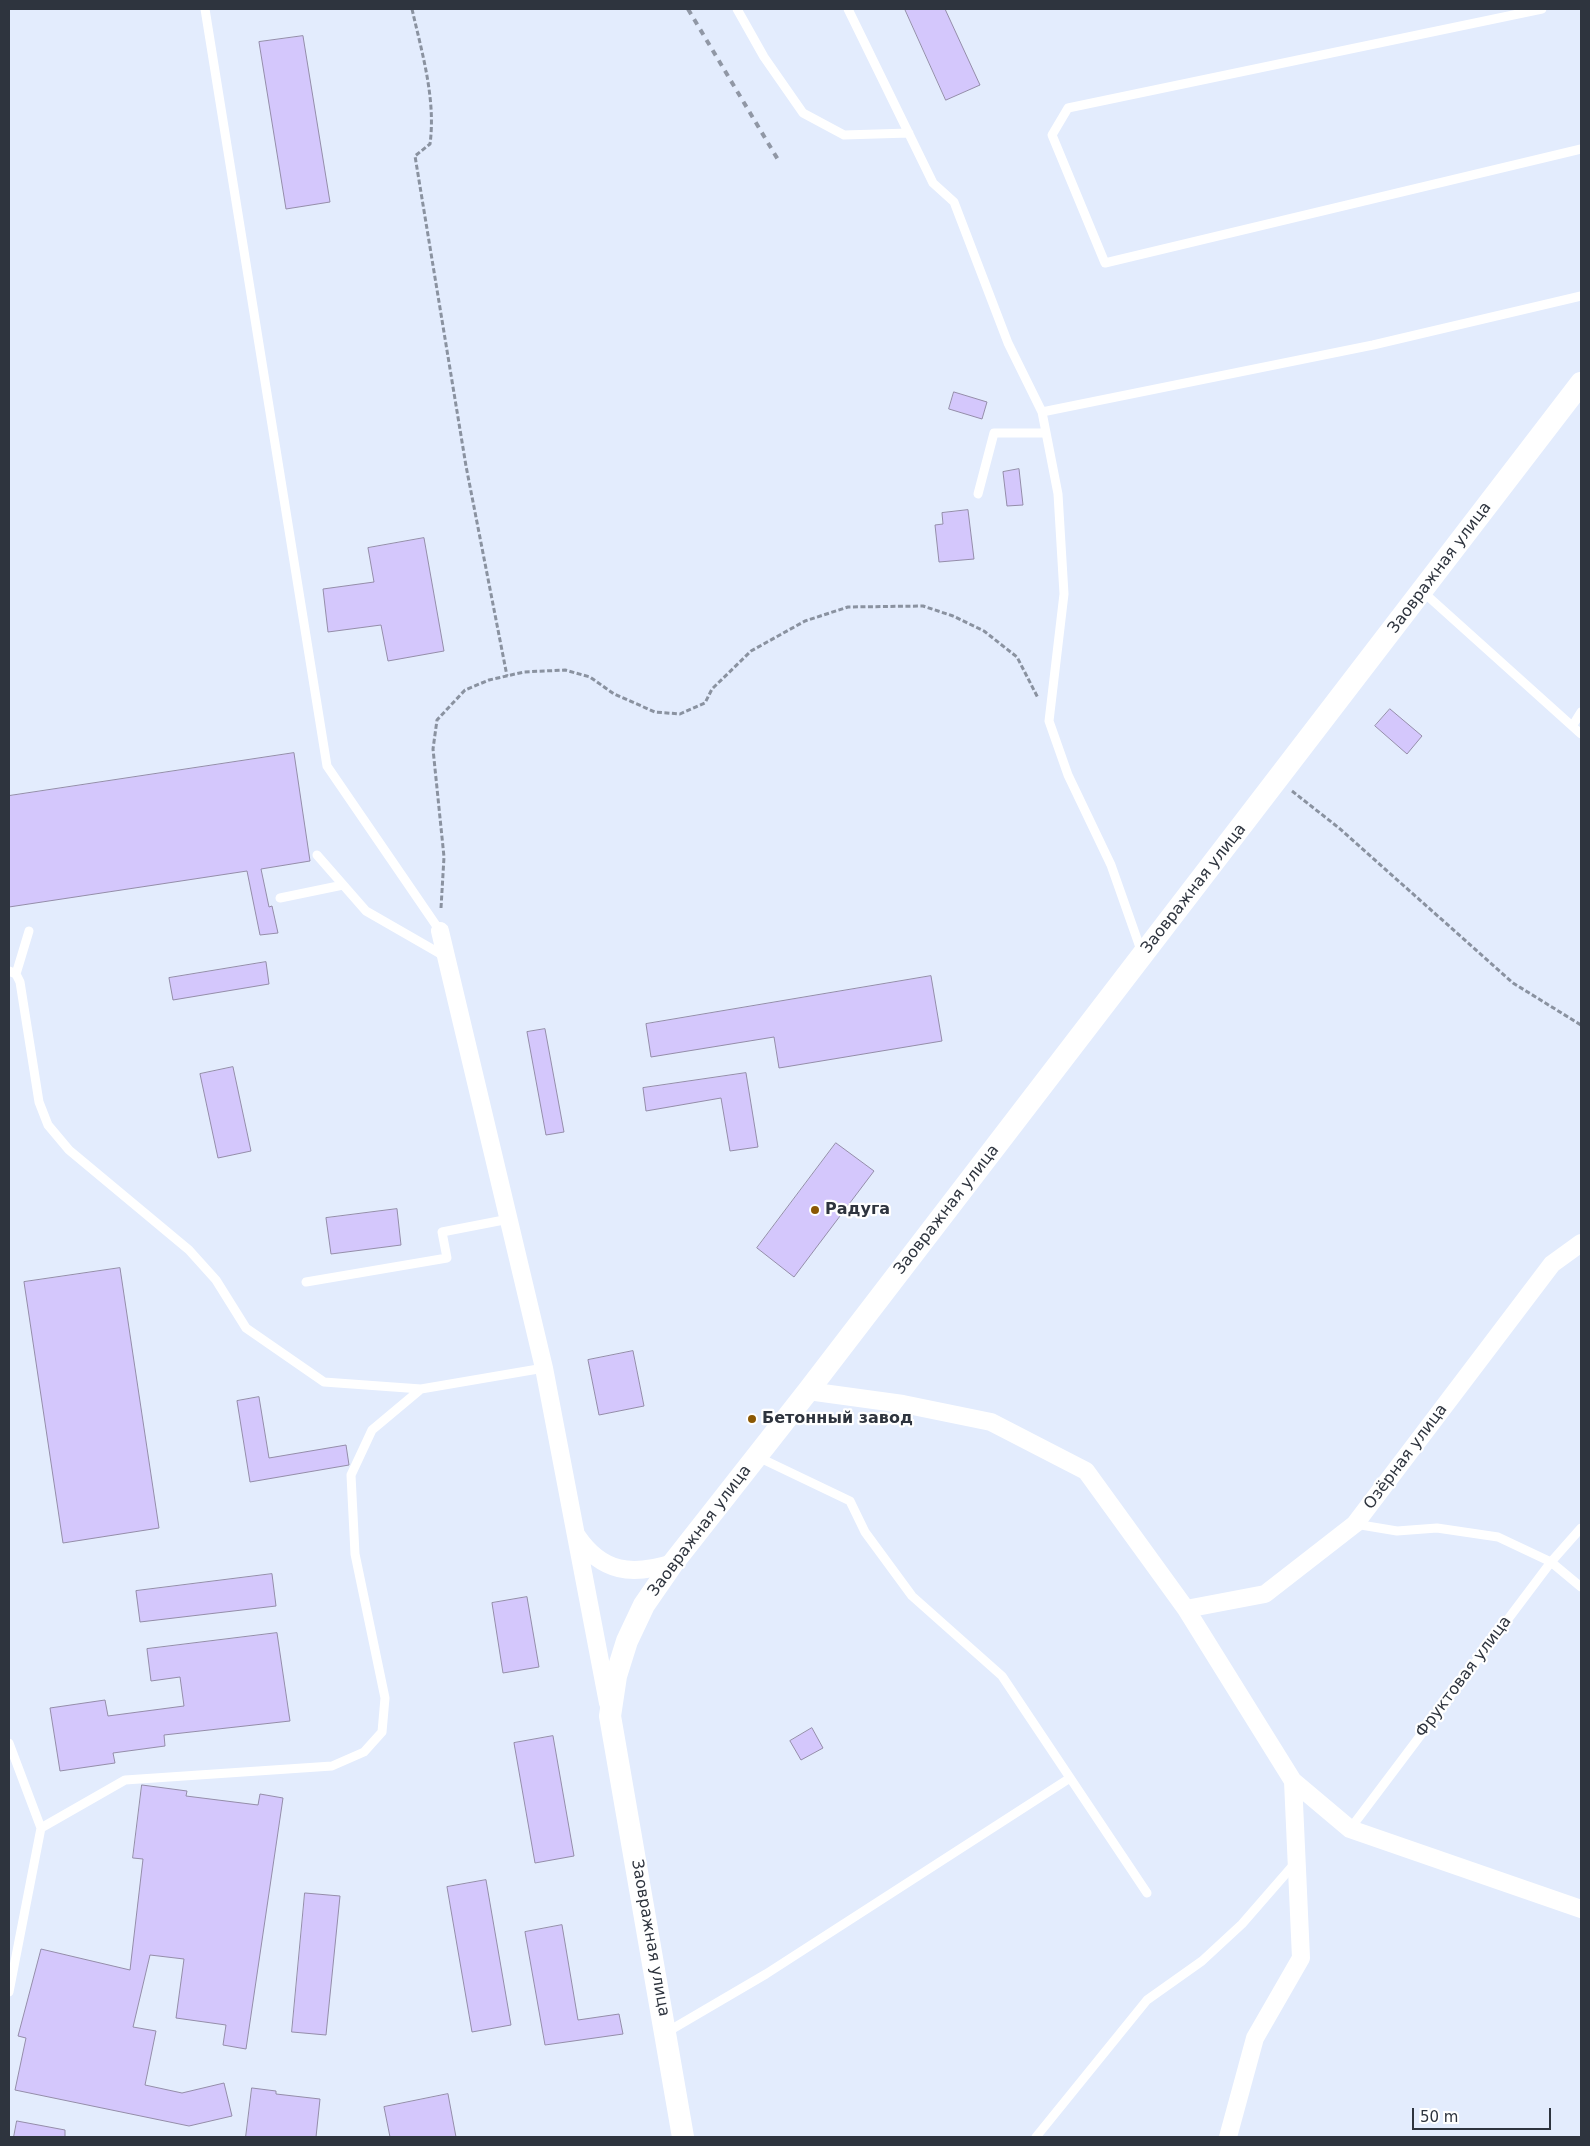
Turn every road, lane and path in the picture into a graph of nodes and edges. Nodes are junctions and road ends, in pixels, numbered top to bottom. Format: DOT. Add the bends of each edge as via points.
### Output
graph roads {
  1 [pos="205,9"];
  2 [pos="412,9"];
  3 [pos="737,9"];
  4 [pos="848,9"];
  5 [pos="1542,9"];
  6 [pos="909,133"];
  7 [pos="1581,149"];
  8 [pos="1581,296"];
  9 [pos="1581,383"];
  10 [pos="1042,412"];
  11 [pos="1046,433"];
  12 [pos="978,494"];
  13 [pos="1422,591"];
  14 [pos="507,676"];
  15 [pos="1581,712"];
  16 [pos="1049,721"];
  17 [pos="1572,725"];
  18 [pos="1581,734"];
  19 [pos="1278,780"];
  20 [pos="317,855"];
  21 [pos="343,885"];
  22 [pos="280,898"];
  23 [pos="29,931"];
  24 [pos="440,931"];
  25 [pos="1143,955"];
  26 [pos="446,957"];
  27 [pos="12,973"];
  28 [pos="1581,1025"];
  29 [pos="508,1219"];
  30 [pos="1581,1243"];
  31 [pos="306,1282"];
  32 [pos="544,1368"];
  33 [pos="421,1389"];
  34 [pos="808,1391"];
  35 [pos="757,1456"];
  36 [pos="1355,1524"];
  37 [pos="1581,1528"];
  38 [pos="576,1534"];
  39 [pos="1551,1562"];
  40 [pos="673,1563"];
  41 [pos="1581,1587"];
  42 [pos="1186,1609"];
  43 [pos="610,1716"];
  44 [pos="9,1743"];
  45 [pos="1070,1778"];
  46 [pos="1293,1781"];
  47 [pos="41,1828"];
  48 [pos="1350,1828"];
  49 [pos="1296,1862"];
  50 [pos="1148,1893"];
  51 [pos="1581,1909"];
  52 [pos="9,1992"];
  53 [pos="666,2032"];
  54 [pos="683,2137"];
  55 [pos="1036,2137"];
  56 [pos="1228,2137"];
  1 -- 24 [label="lane" via="327,766"];
  2 -- 14 [label="path" via="428,78 432,128 430,144 415,156 466,466"];
  3 -- 6 [label="lane" via="764,57 803,114 844,135"];
  4 -- 6 [label="lane"];
  5 -- 7 [label="lane" via="1068,108 1052,134 1106,263"];
  6 -- 10 [label="lane" via="933,183 954,202 1008,343"];
  8 -- 10 [label="lane" via="1373,345"];
  9 -- 13 [label="street, Заовражная улица"];
  10 -- 11 [label="lane"];
  11 -- 12 [label="lane" via="994,433"];
  11 -- 16 [label="lane" via="1058,494 1064,594"];
  13 -- 17 [label="lane"];
  13 -- 19 [label="street, Заовражная улица"];
  14 -- 16 [label="path" via="565,670 590,676 614,694 655,712 680,714 705,703 712,689 751,651 805,621 848,607 924,606 984,631 1017,657"];
  14 -- 24 [label="path" via="465,690 437,720 433,749 444,857"];
  15 -- 17 [label="lane"];
  16 -- 25 [label="lane" via="1068,775 1111,865"];
  17 -- 18 [label="lane"];
  19 -- 25 [label="street, Заовражная улица"];
  19 -- 28 [label="path" via="1339,828 1513,983"];
  20 -- 21 [label="lane"];
  21 -- 22 [label="lane"];
  21 -- 26 [label="lane" via="366,912"];
  23 -- 27 [label="lane"];
  24 -- 26 [label="street"];
  25 -- 34 [label="street, Заовражная улица"];
  26 -- 29 [label="street"];
  27 -- 33 [label="lane" via="20,982 39,1102 48,1125 69,1150 189,1250 216,1280 246,1328 324,1382"];
  29 -- 31 [label="lane" via="442,1232 447,1258"];
  29 -- 32 [label="street"];
  30 -- 36 [label="street, Озёрная улица" via="1552,1264"];
  32 -- 33 [label="lane"];
  32 -- 38 [label="street"];
  33 -- 47 [label="lane" via="372,1430 351,1475 355,1554 385,1698 382,1732 364,1752 332,1766 125,1780"];
  34 -- 35 [label="street, Заовражная улица"];
  34 -- 42 [label="street" via="904,1404 991,1422 1086,1471"];
  35 -- 40 [label="street, Заовражная улица"];
  35 -- 45 [label="lane" via="850,1501 865,1532 912,1596 1002,1676"];
  36 -- 39 [label="lane" via="1397,1531 1437,1528 1498,1537"];
  36 -- 42 [label="street, Озёрная улица" via="1265,1594"];
  37 -- 39 [label="lane, Фруктовая улица"];
  38 -- 40 [label="street" via="587,1550 605,1563 627,1570 650,1570"];
  38 -- 43 [label="street"];
  39 -- 41 [label="lane"];
  39 -- 48 [label="lane, Фруктовая улица"];
  40 -- 43 [label="street, Заовражная улица" via="644,1605 627,1641 616,1676"];
  42 -- 46 [label="street"];
  43 -- 53 [label="street, Заовражная улица"];
  44 -- 47 [label="lane"];
  45 -- 50 [label="lane"];
  45 -- 53 [label="lane" via="766,1974"];
  46 -- 48 [label="street"];
  46 -- 49 [label="street"];
  47 -- 52 [label="lane"];
  48 -- 51 [label="street"];
  49 -- 55 [label="lane" via="1242,1924 1209,1955 1147,2000"];
  49 -- 56 [label="street" via="1301,1958 1255,2038"];
  53 -- 54 [label="street, Заовражная улица"];
}
